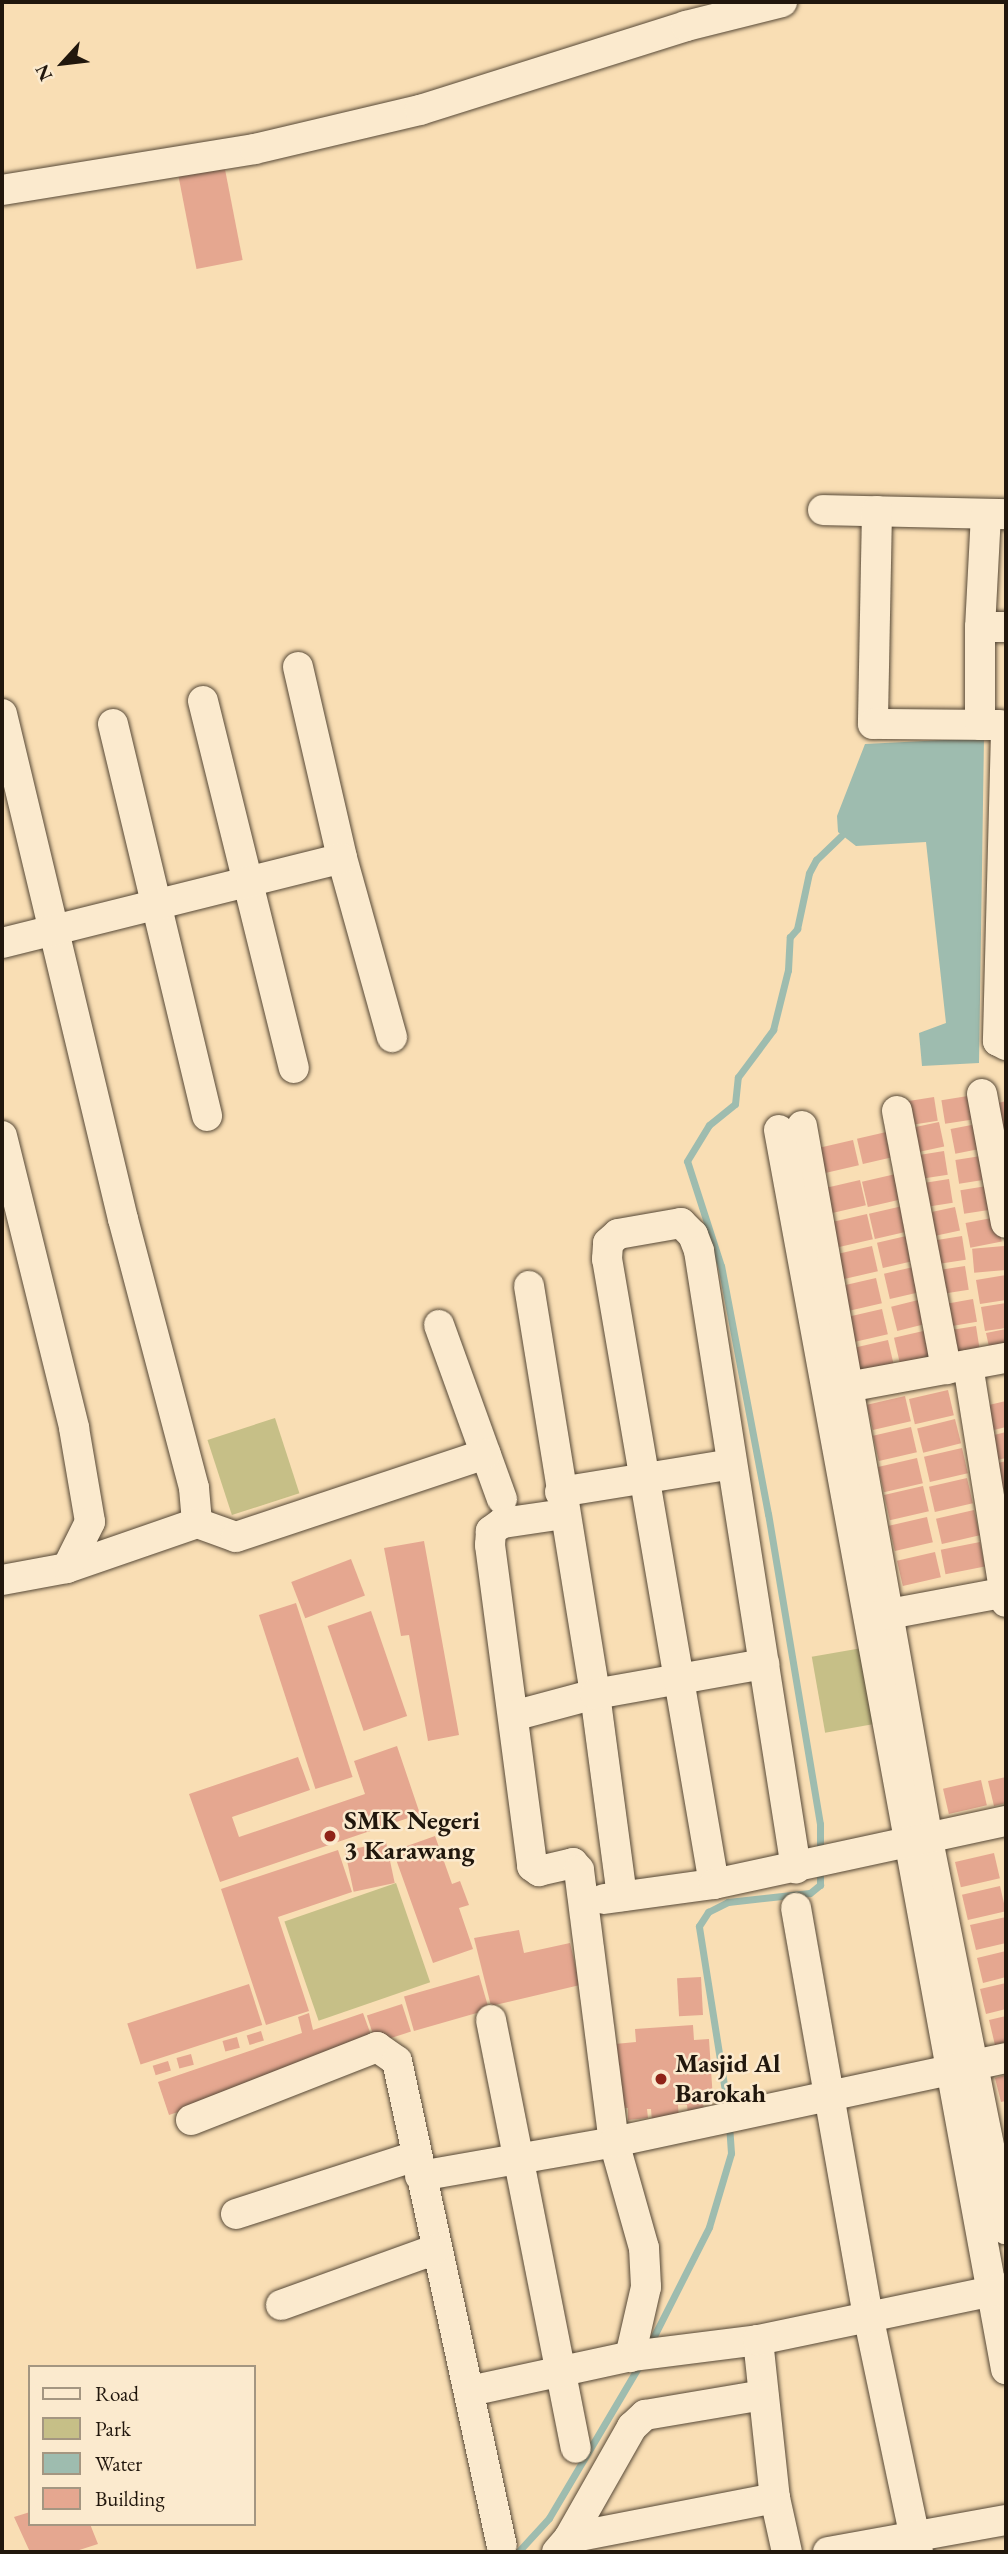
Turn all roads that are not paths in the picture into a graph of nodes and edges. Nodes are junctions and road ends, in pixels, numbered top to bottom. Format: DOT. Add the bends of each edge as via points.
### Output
graph roads {
  1 [pos="782,2"];
  2 [pos="2,190"];
  3 [pos="823,510"];
  4 [pos="877,511"];
  5 [pos="996,514"];
  6 [pos="993,627"];
  7 [pos="298,667"];
  8 [pos="203,701"];
  9 [pos="2,713"];
  10 [pos="113,724"];
  11 [pos="997,728"];
  12 [pos="342,858"];
  13 [pos="250,880"];
  14 [pos="155,902"];
  15 [pos="52,928"];
  16 [pos="2,943"];
  17 [pos="392,1037"];
  18 [pos="1006,1045"];
  19 [pos="294,1068"];
  20 [pos="982,1094"];
  21 [pos="897,1111"];
  22 [pos="207,1116"];
  23 [pos="790,1128"];
  24 [pos="2,1136"];
  25 [pos="1006,1223"];
  26 [pos="529,1286"];
  27 [pos="439,1325"];
  28 [pos="1006,1358"];
  29 [pos="957,1367"];
  30 [pos="838,1389"];
  31 [pos="486,1454"];
  32 [pos="732,1464"];
  33 [pos="645,1480"];
  34 [pos="502,1499"];
  35 [pos="562,1503"];
  36 [pos="197,1523"];
  37 [pos="67,1568"];
  38 [pos="2,1580"];
  39 [pos="1006,1595"];
  40 [pos="881,1616"];
  41 [pos="764,1664"];
  42 [pos="680,1678"];
  43 [pos="595,1694"];
  44 [pos="513,1716"];
  45 [pos="1006,1821"];
  46 [pos="918,1842"];
  47 [pos="801,1867"];
  48 [pos="714,1884"];
  49 [pos="622,1896"];
  50 [pos="583,1902"];
  51 [pos="796,1908"];
  52 [pos="491,2020"];
  53 [pos="1006,2058"];
  54 [pos="961,2069"];
  55 [pos="830,2094"];
  56 [pos="191,2120"];
  57 [pos="614,2142"];
  58 [pos="519,2158"];
  59 [pos="418,2166"];
  60 [pos="236,2214"];
  61 [pos="1006,2229"];
  62 [pos="434,2250"];
  63 [pos="999,2289"];
  64 [pos="281,2305"];
  65 [pos="869,2315"];
  66 [pos="758,2340"];
  67 [pos="631,2356"];
  68 [pos="1006,2369"];
  69 [pos="563,2370"];
  70 [pos="470,2391"];
  71 [pos="763,2395"];
  72 [pos="576,2448"];
  73 [pos="775,2498"];
  74 [pos="1006,2520"];
  75 [pos="917,2544"];
  76 [pos="502,2545"];
  77 [pos="563,2545"];
  78 [pos="787,2552"];
  79 [pos="828,2552"];
  1 -- 2 [label="street" via="686,26 420,110 255,149"];
  3 -- 4 [label="street"];
  4 -- 5 [label="street"];
  4 -- 11 [label="street" via="873,724"];
  5 -- 6 [label="street"];
  6 -- 11 [label="street"];
  7 -- 12 [label="street"];
  8 -- 13 [label="street"];
  9 -- 15 [label="street"];
  10 -- 14 [label="street"];
  11 -- 18 [label="street" via="998,1041"];
  12 -- 13 [label="street"];
  12 -- 17 [label="street"];
  13 -- 14 [label="street"];
  13 -- 19 [label="street"];
  14 -- 15 [label="street"];
  14 -- 22 [label="street"];
  15 -- 16 [label="street"];
  15 -- 36 [label="street" via="194,1488"];
  20 -- 25 [label="street"];
  21 -- 29 [label="street"];
  23 -- 30 [label="street"];
  24 -- 37 [label="street" via="74,1428 90,1522"];
  26 -- 35 [label="street"];
  27 -- 31 [label="street"];
  28 -- 29 [label="street"];
  29 -- 30 [label="street"];
  29 -- 39 [label="street"];
  30 -- 40 [label="street"];
  31 -- 34 [label="street"];
  31 -- 36 [label="street" via="236,1537"];
  32 -- 33 [label="street"];
  32 -- 33 [label="street" via="693,1235 681,1223 618,1234 608,1243 607,1259"];
  32 -- 41 [label="street"];
  33 -- 35 [label="street"];
  33 -- 42 [label="street"];
  35 -- 43 [label="street"];
  35 -- 44 [label="street" via="491,1531"];
  36 -- 37 [label="street"];
  37 -- 38 [label="street"];
  39 -- 40 [label="street"];
  40 -- 46 [label="street"];
  41 -- 42 [label="street"];
  41 -- 47 [label="street"];
  42 -- 43 [label="street"];
  42 -- 48 [label="street"];
  43 -- 44 [label="street"];
  43 -- 49 [label="street"];
  44 -- 50 [label="street" via="531,1866 538,1871 573,1863 579,1870"];
  45 -- 46 [label="street"];
  46 -- 47 [label="street"];
  46 -- 54 [label="street"];
  47 -- 48 [label="street"];
  48 -- 49 [label="street"];
  49 -- 50 [label="street"];
  50 -- 57 [label="street"];
  51 -- 55 [label="street"];
  52 -- 58 [label="street"];
  53 -- 54 [label="street"];
  54 -- 55 [label="street"];
  54 -- 61 [label="street"];
  54 -- 63 [label="street"];
  55 -- 57 [label="street"];
  55 -- 65 [label="street"];
  56 -- 59 [label="street" via="377,2047 397,2061"];
  57 -- 58 [label="street"];
  57 -- 67 [label="street" via="644,2248 646,2287"];
  58 -- 59 [label="street"];
  58 -- 69 [label="street"];
  59 -- 60 [label="street"];
  59 -- 62 [label="street"];
  62 -- 64 [label="street"];
  62 -- 70 [label="street"];
  63 -- 65 [label="street"];
  63 -- 68 [label="street"];
  65 -- 66 [label="street"];
  65 -- 75 [label="street"];
  66 -- 67 [label="street"];
  66 -- 71 [label="street"];
  67 -- 69 [label="street"];
  69 -- 70 [label="street"];
  69 -- 72 [label="street"];
  70 -- 76 [label="street"];
  71 -- 73 [label="street"];
  71 -- 77 [label="street" via="645,2415 632,2427"];
  73 -- 77 [label="street"];
  73 -- 78 [label="street"];
  74 -- 75 [label="street"];
  75 -- 79 [label="street"];
}
